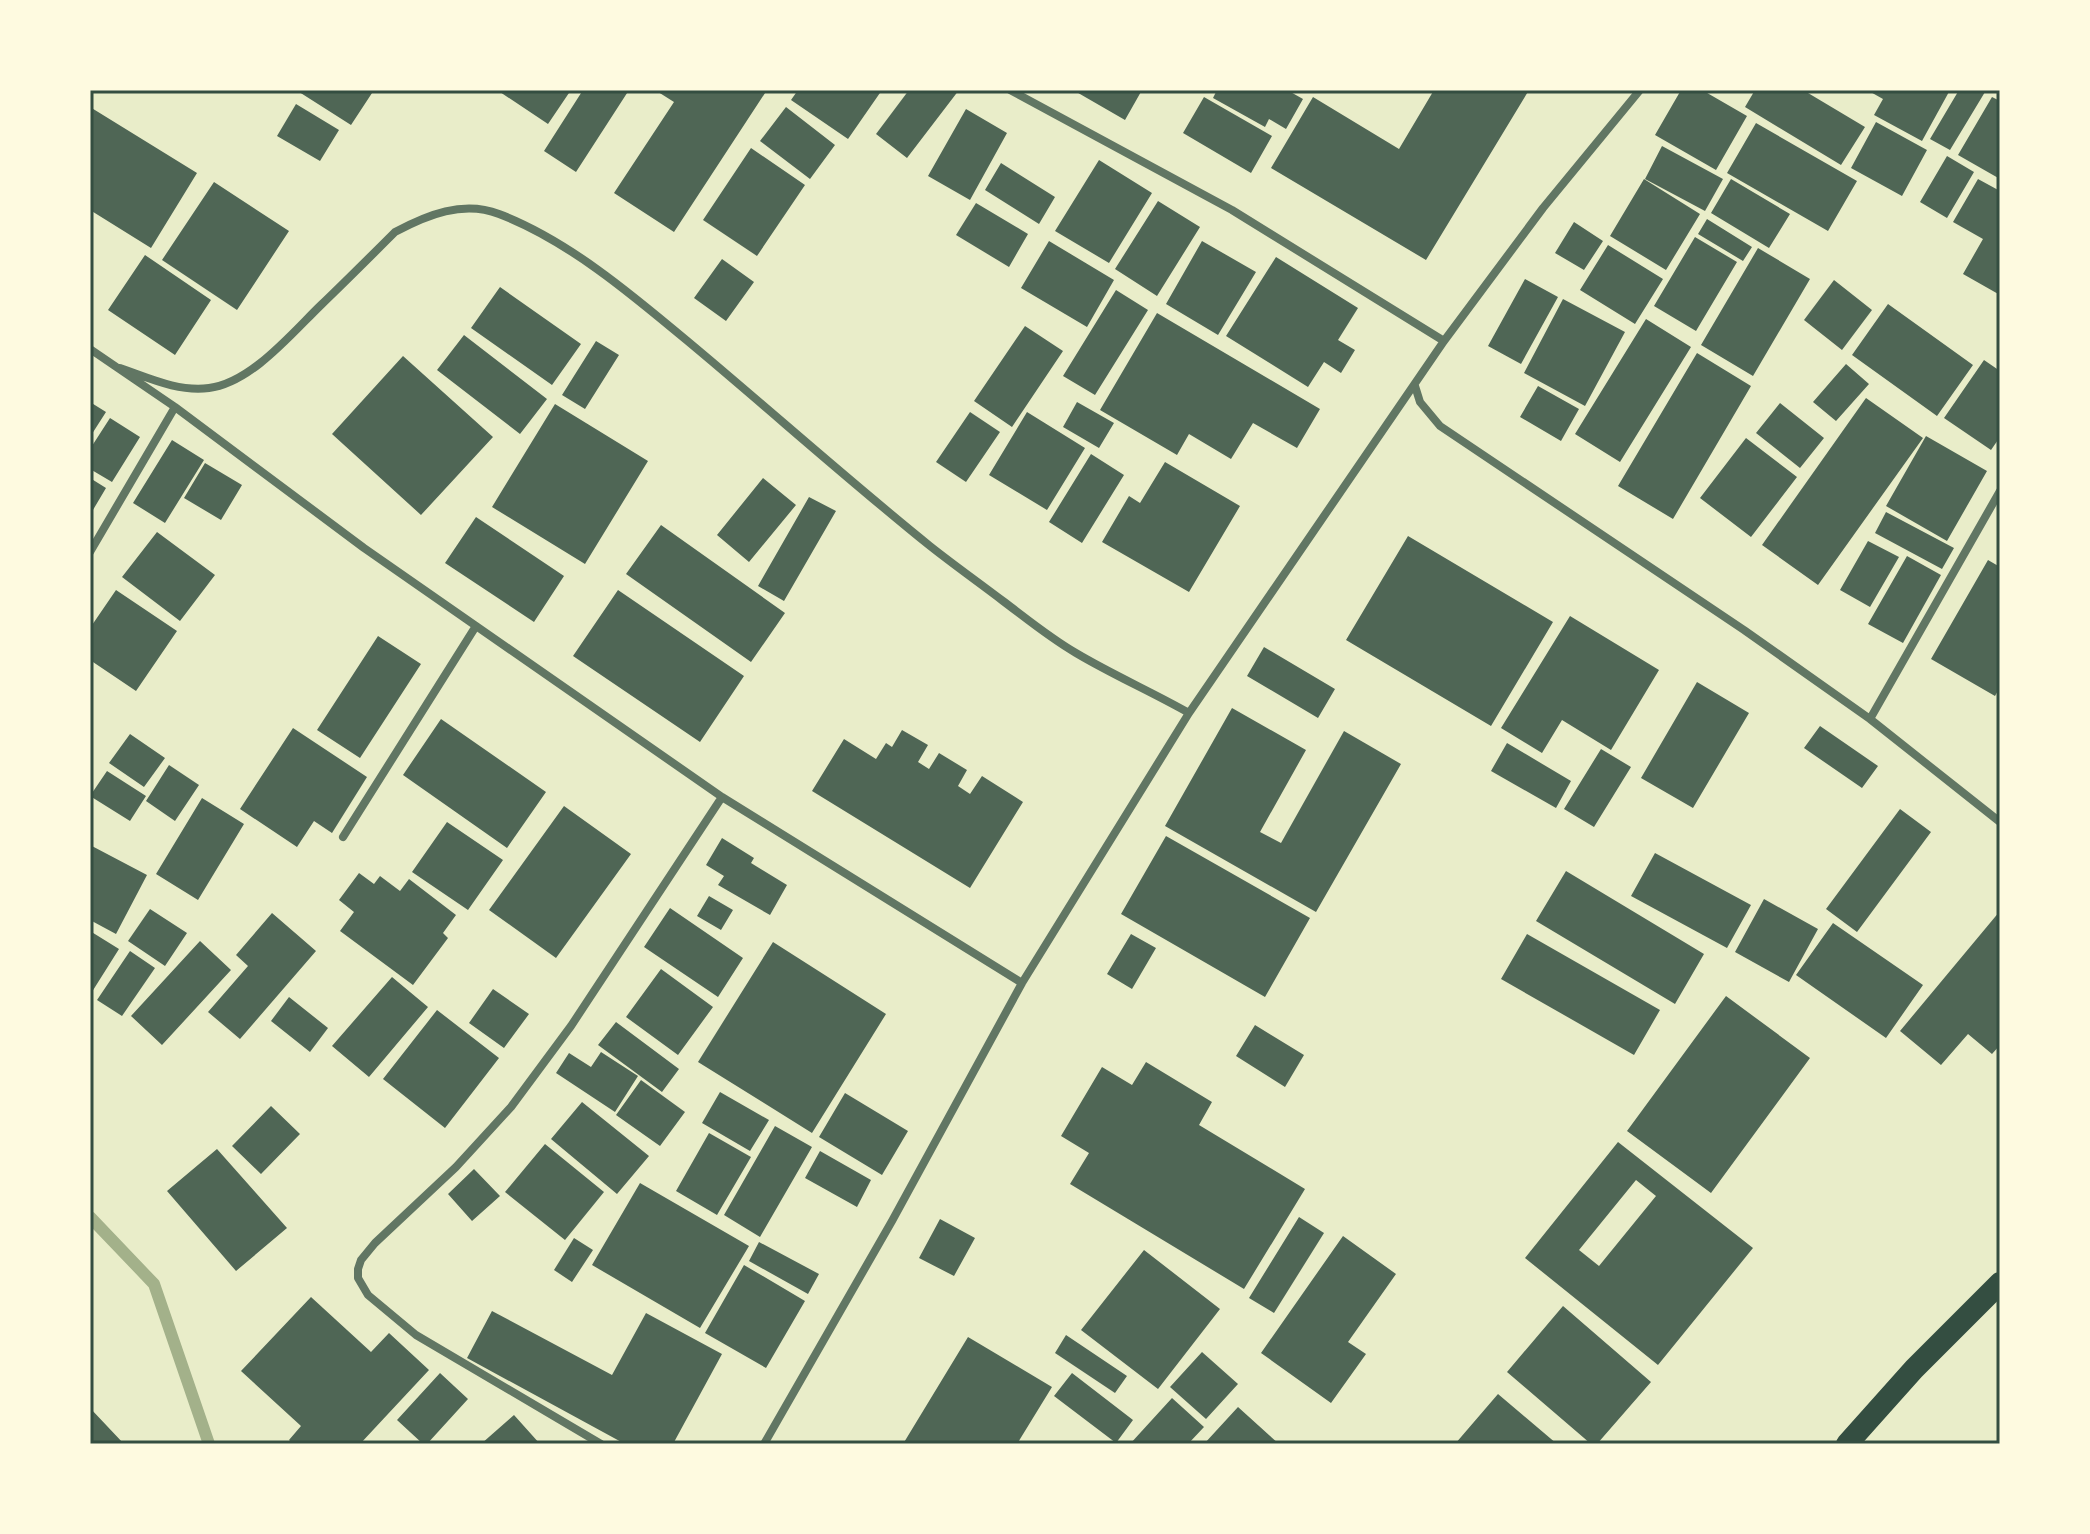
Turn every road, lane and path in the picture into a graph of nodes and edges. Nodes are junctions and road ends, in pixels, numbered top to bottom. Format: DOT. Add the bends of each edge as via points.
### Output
graph roads {
  1 [pos="1010,90"];
  2 [pos="1640,90"];
  3 [pos="1444,341"];
  4 [pos="90,349"];
  5 [pos="120,368"];
  6 [pos="1415,386"];
  7 [pos="175,407"];
  8 [pos="2000,491"];
  9 [pos="90,552"];
  10 [pos="476,626"];
  11 [pos="1189,713"];
  12 [pos="1870,719"];
  13 [pos="722,797"];
  14 [pos="2000,822"];
  15 [pos="343,837"];
  16 [pos="1022,983"];
  17 [pos="2000,1283"];
  18 [pos="601,1444"];
  19 [pos="764,1444"];
  20 [pos="1847,1444"];
  1 -- 3 [label="street" via="1232,210"];
  2 -- 3 [label="street"];
  3 -- 6 [label="street"];
  4 -- 5 [label="street"];
  5 -- 7 [label="street"];
  5 -- 11 [label="street" via="184,389 225,385 272,352 395,232 462,208 499,214 540,233 649,308 930,546 1046,634"];
  6 -- 11 [label="street"];
  6 -- 12 [label="street" via="1420,402 1440,426"];
  7 -- 9 [label="street"];
  7 -- 10 [label="street"];
  8 -- 12 [label="street"];
  10 -- 13 [label="street"];
  10 -- 15 [label="street"];
  11 -- 16 [label="street"];
  12 -- 14 [label="street"];
  13 -- 16 [label="street"];
  13 -- 18 [label="street" via="571,1026 511,1107 375,1243 358,1269 368,1295 416,1335"];
  16 -- 19 [label="street"];
  17 -- 20 [label="highway"];
}
